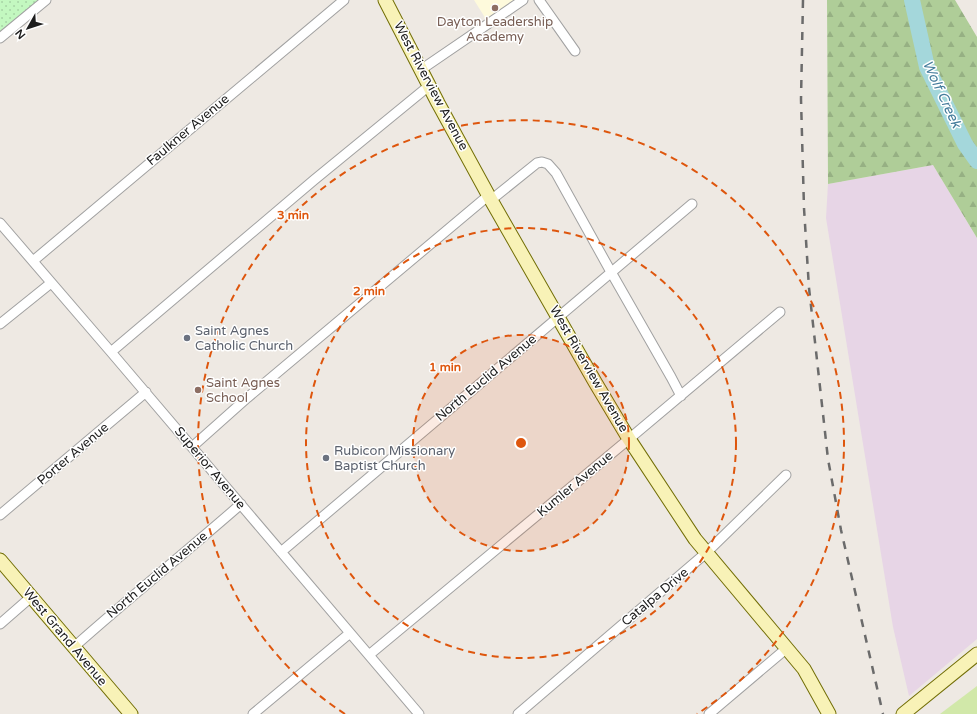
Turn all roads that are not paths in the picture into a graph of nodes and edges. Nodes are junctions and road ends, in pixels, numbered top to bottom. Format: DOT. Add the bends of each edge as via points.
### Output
graph roads {
  1 [pos="46,0"];
  2 [pos="344,0"];
  3 [pos="385,0"];
  4 [pos="524,0"];
  5 [pos="539,0"];
  6 [pos="0,38"];
  7 [pos="574,51"];
  8 [pos="422,69"];
  9 [pos="430,85"];
  10 [pos="490,197"];
  11 [pos="692,204"];
  12 [pos="0,223"];
  13 [pos="33,261"];
  14 [pos="610,272"];
  15 [pos="51,283"];
  16 [pos="780,312"];
  17 [pos="559,317"];
  18 [pos="0,324"];
  19 [pos="111,352"];
  20 [pos="146,392"];
  21 [pos="681,396"];
  22 [pos="629,439"];
  23 [pos="192,447"];
  24 [pos="786,475"];
  25 [pos="241,504"];
  26 [pos="0,515"];
  27 [pos="281,552"];
  28 [pos="706,554"];
  29 [pos="0,560"];
  30 [pos="31,597"];
  31 [pos="0,624"];
  32 [pos="350,633"];
  33 [pos="74,647"];
  34 [pos="787,648"];
  35 [pos="977,654"];
  36 [pos="369,655"];
  37 [pos="131,714"];
  38 [pos="254,714"];
  39 [pos="419,714"];
  40 [pos="518,714"];
  41 [pos="709,714"];
  42 [pos="829,714"];
  43 [pos="902,714"];
  1 -- 6 [label="street"];
  2 -- 13 [label="street, Faulkner Avenue"];
  3 -- 8 [label="street, West Riverview Avenue"];
  4 -- 8 [label="street"];
  5 -- 7 [label="street"];
  8 -- 9 [label="street, West Riverview Avenue"];
  9 -- 10 [label="street, West Riverview Avenue"];
  9 -- 19 [label="street"];
  10 -- 14 [label="street" via="537,163 548,164 556,173"];
  10 -- 17 [label="street, West Riverview Avenue"];
  10 -- 23 [label="street" via="247,398"];
  11 -- 14 [label="street, North Euclid Avenue"];
  12 -- 13 [label="street, Superior Avenue"];
  13 -- 15 [label="street, Superior Avenue"];
  14 -- 17 [label="street, North Euclid Avenue"];
  14 -- 21 [label="street"];
  15 -- 18 [label="street"];
  15 -- 19 [label="street, Superior Avenue"];
  16 -- 21 [label="street, Kumler Avenue"];
  17 -- 22 [label="street, West Riverview Avenue"];
  17 -- 27 [label="street, North Euclid Avenue"];
  19 -- 20 [label="street, Superior Avenue"];
  20 -- 23 [label="street, Superior Avenue"];
  20 -- 26 [label="street, Porter Avenue"];
  21 -- 22 [label="street, Kumler Avenue"];
  22 -- 28 [label="street, West Riverview Avenue"];
  22 -- 36 [label="street, Kumler Avenue"];
  23 -- 25 [label="street, Superior Avenue"];
  24 -- 28 [label="street, Catalpa Drive"];
  25 -- 27 [label="street, Superior Avenue"];
  25 -- 33 [label="street, North Euclid Avenue"];
  27 -- 32 [label="street, Superior Avenue"];
  28 -- 34 [label="street, West Riverview Avenue"];
  28 -- 40 [label="street, Catalpa Drive"];
  29 -- 30 [label="street, West Grand Avenue"];
  30 -- 31 [label="street"];
  30 -- 33 [label="street, West Grand Avenue"];
  32 -- 36 [label="street, Superior Avenue"];
  32 -- 38 [label="street"];
  33 -- 37 [label="street, West Grand Avenue"];
  34 -- 41 [label="street"];
  34 -- 42 [label="street, West Riverview Avenue" via="804,669"];
  35 -- 43 [label="street"];
  36 -- 39 [label="street, Superior Avenue"];
}
